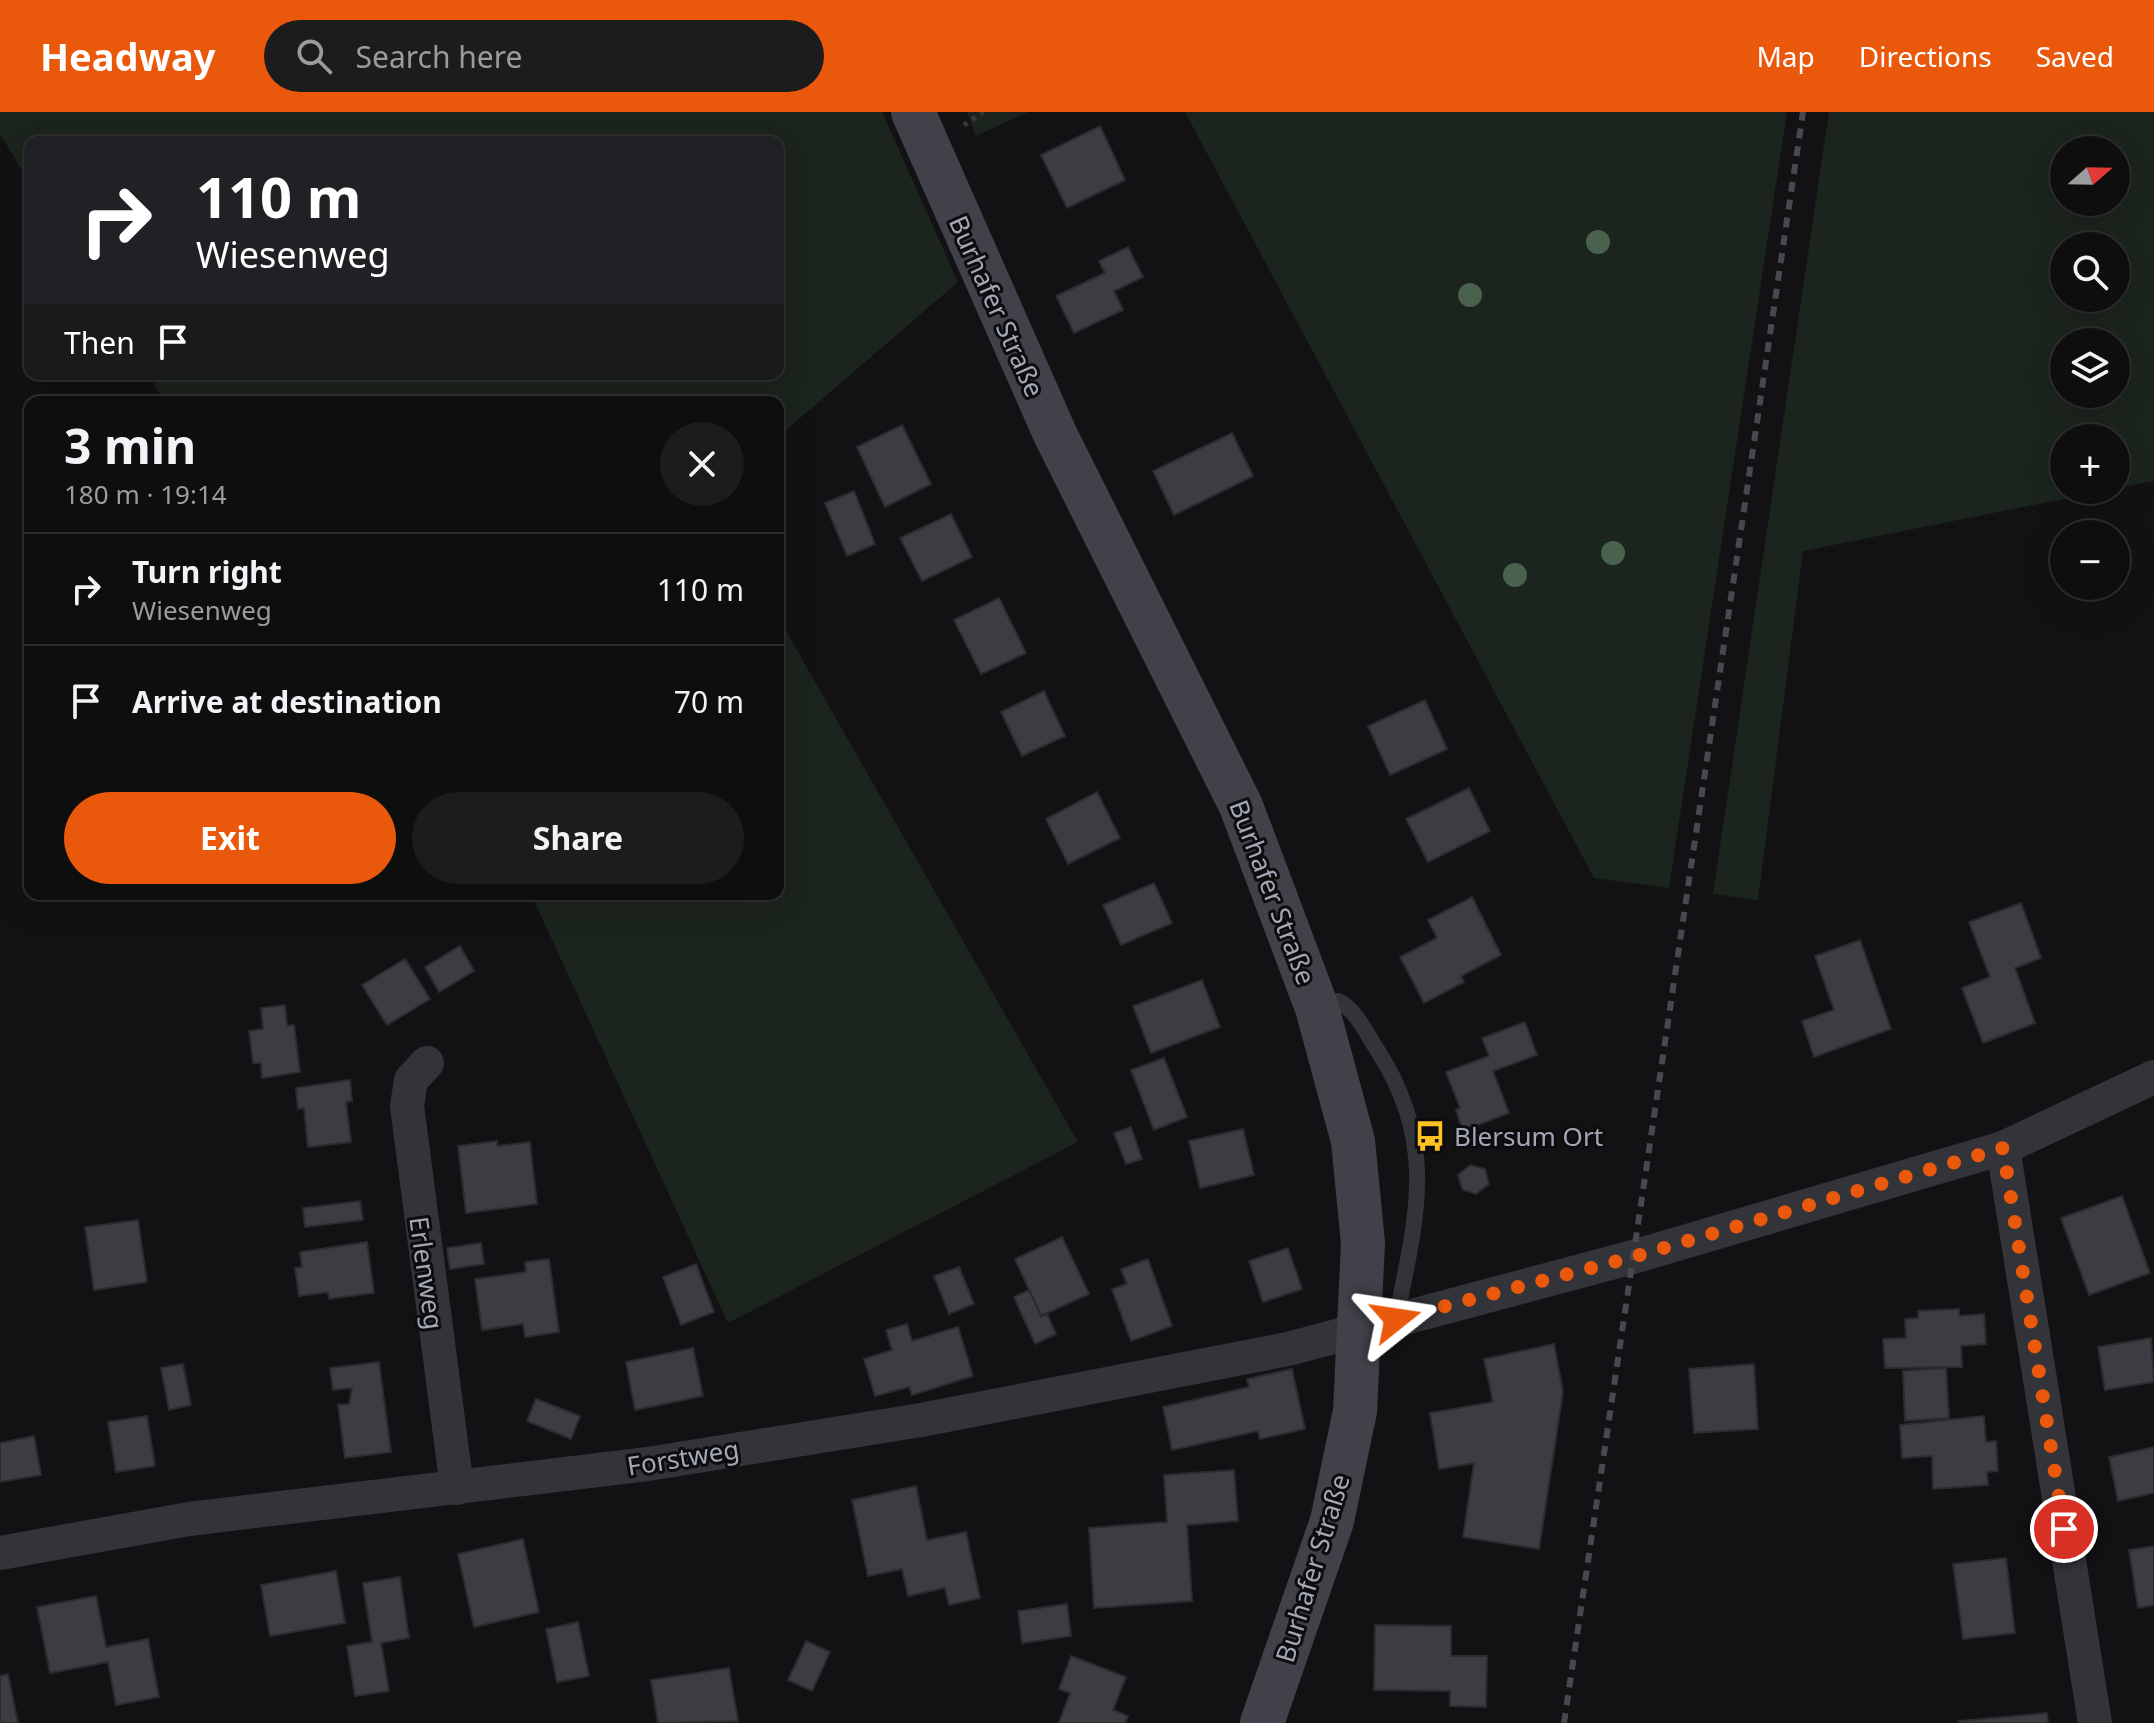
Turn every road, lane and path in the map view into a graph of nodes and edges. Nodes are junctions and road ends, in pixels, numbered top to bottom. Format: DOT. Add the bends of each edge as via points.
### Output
graph roads {
  1 [pos="913,112"];
  2 [pos="983,112"];
  3 [pos="955,131"];
  4 [pos="1317,1008"];
  5 [pos="427,1063"];
  6 [pos="2154,1077"];
  7 [pos="2003,1148"];
  8 [pos="1378,1324"];
  9 [pos="457,1488"];
  10 [pos="0,1553"];
  11 [pos="1262,1723"];
  12 [pos="2095,1723"];
  1 -- 4 [label="main road, Burhafer Straße" via="1055,434 1241,806"];
  2 -- 3 [label="path"];
  4 -- 8 [label="main road, Burhafer Straße" via="1353,1141"];
  4 -- 8 [label="lane" via="1338,1001 1350,1007 1406,1105 1419,1163 1413,1232"];
  5 -- 9 [label="street, Erlenweg" via="411,1080 407,1106"];
  6 -- 7 [label="street, Forstweg"];
  7 -- 8 [label="street, Forstweg" via="1633,1257"];
  7 -- 12 [label="street"];
  8 -- 9 [label="street, Forstweg" via="1288,1349 921,1420"];
  8 -- 11 [label="main road, Burhafer Straße" via="1332,1521"];
  9 -- 10 [label="street, Forstweg" via="189,1519"];
}
